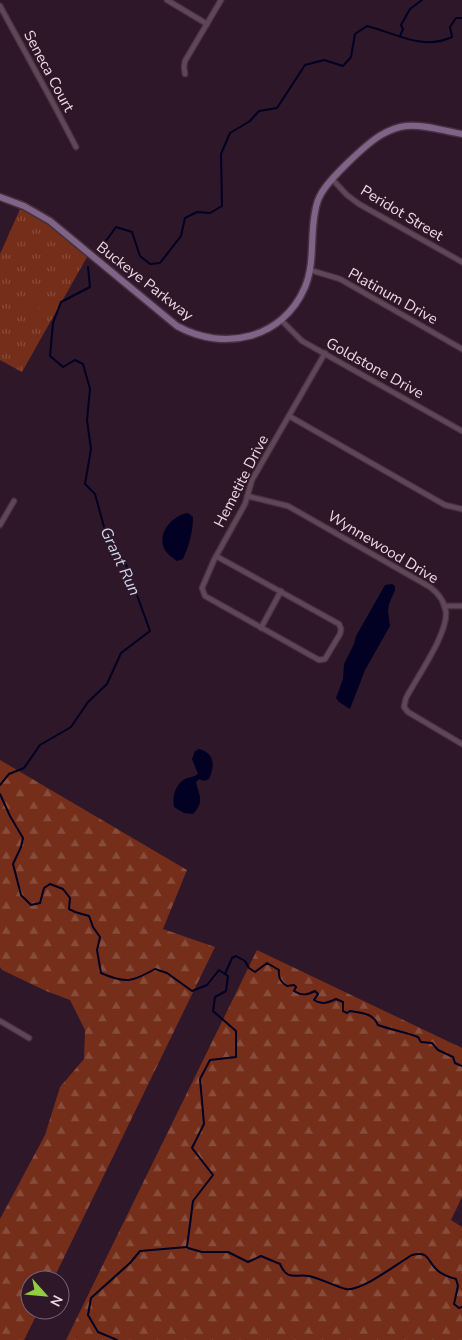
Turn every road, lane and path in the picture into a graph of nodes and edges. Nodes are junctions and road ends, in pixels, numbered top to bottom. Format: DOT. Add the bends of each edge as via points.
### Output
graph roads {
  1 [pos="167,0"];
  2 [pos="221,0"];
  3 [pos="0,6"];
  4 [pos="207,24"];
  5 [pos="185,74"];
  6 [pos="462,134"];
  7 [pos="76,148"];
  8 [pos="332,179"];
  9 [pos="0,197"];
  10 [pos="462,262"];
  11 [pos="310,270"];
  12 [pos="281,320"];
  13 [pos="462,348"];
  14 [pos="325,353"];
  15 [pos="289,416"];
  16 [pos="462,431"];
  17 [pos="247,496"];
  18 [pos="14,501"];
  19 [pos="462,509"];
  20 [pos="0,525"];
  21 [pos="216,556"];
  22 [pos="281,591"];
  23 [pos="444,606"];
  24 [pos="462,606"];
  25 [pos="261,628"];
  26 [pos="462,744"];
  27 [pos="0,1021"];
  28 [pos="29,1038"];
  1 -- 4 [label="street"];
  2 -- 4 [label="street"];
  3 -- 7 [label="street, Seneca Court"];
  4 -- 5 [label="street" via="186,61"];
  6 -- 8 [label="street, Buckeye Parkway" via="419,126 397,128 375,140"];
  8 -- 10 [label="street, Peridot Street" via="359,204"];
  8 -- 11 [label="street, Buckeye Parkway" via="321,194 315,213"];
  9 -- 12 [label="street, Buckeye Parkway" via="50,220 169,320 194,334 219,340 239,339 261,332"];
  11 -- 12 [label="street, Buckeye Parkway" via="305,288"];
  11 -- 13 [label="street, Platinum Drive" via="340,279"];
  12 -- 14 [label="street, Goldstone Drive" via="302,341"];
  14 -- 15 [label="street, Hemetite Drive"];
  14 -- 16 [label="street, Goldstone Drive"];
  15 -- 17 [label="street, Hemetite Drive" via="252,480"];
  15 -- 19 [label="street" via="415,488"];
  17 -- 21 [label="street, Hemetite Drive"];
  17 -- 23 [label="street, Wynnewood Drive" via="288,506 302,513 430,587"];
  18 -- 20 [label="street"];
  21 -- 22 [label="street"];
  21 -- 25 [label="street, Hemetite Drive" via="202,584 202,592"];
  22 -- 25 [label="street"];
  22 -- 25 [label="street" via="339,624 342,629 334,646 325,659 319,660"];
  23 -- 24 [label="street"];
  23 -- 26 [label="street" via="445,624 441,635 404,704 408,712"];
  27 -- 28 [label="street"];
}
